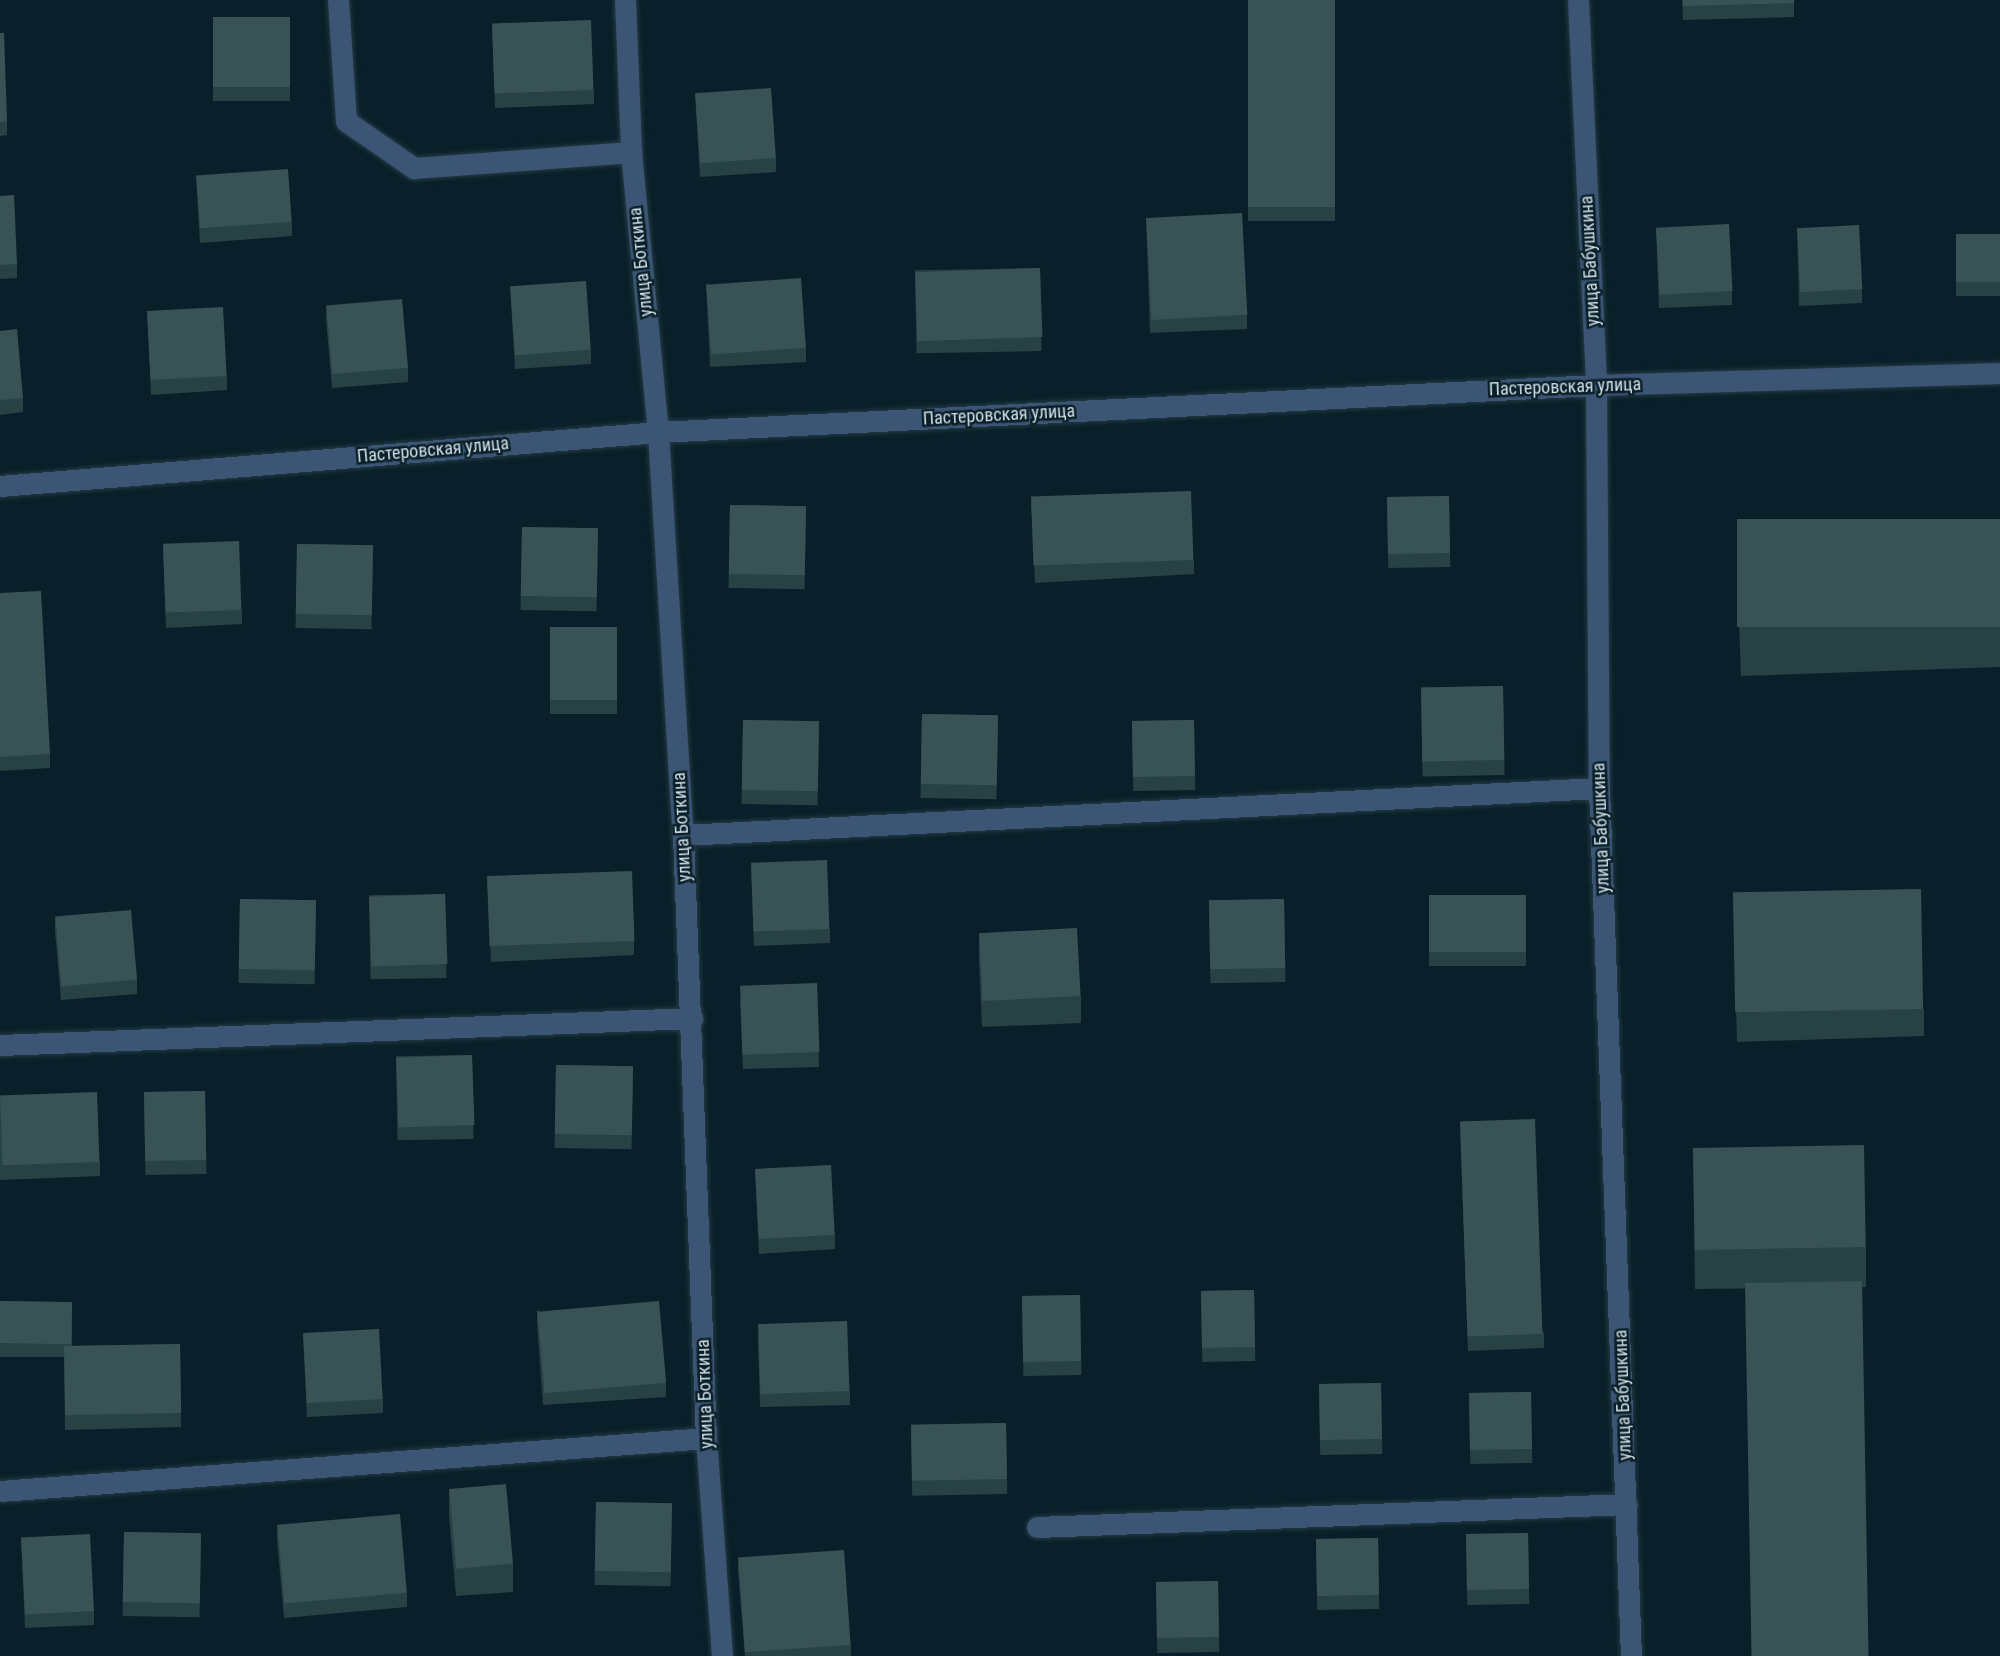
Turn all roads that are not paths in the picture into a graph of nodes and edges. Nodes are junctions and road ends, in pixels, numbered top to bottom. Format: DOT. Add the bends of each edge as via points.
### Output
graph roads {
  1 [pos="338,0"];
  2 [pos="625,0"];
  3 [pos="1578,0"];
  4 [pos="631,152"];
  5 [pos="2000,373"];
  6 [pos="1596,385"];
  7 [pos="658,432"];
  8 [pos="0,486"];
  9 [pos="1599,788"];
  10 [pos="683,835"];
  11 [pos="692,1018"];
  12 [pos="0,1045"];
  13 [pos="706,1438"];
  14 [pos="0,1492"];
  15 [pos="1627,1504"];
  16 [pos="1037,1527"];
  17 [pos="722,1656"];
  18 [pos="1631,1656"];
  1 -- 4 [label="street" via="346,121 414,168"];
  2 -- 4 [label="street, улица Боткина"];
  3 -- 6 [label="street, улица Бабушкина"];
  4 -- 7 [label="street, улица Боткина"];
  5 -- 6 [label="street, Пастеровская улица"];
  6 -- 7 [label="street, Пастеровская улица"];
  6 -- 9 [label="street, улица Бабушкина"];
  7 -- 8 [label="street, Пастеровская улица"];
  7 -- 10 [label="street, улица Боткина"];
  9 -- 10 [label="street"];
  9 -- 15 [label="street, улица Бабушкина"];
  10 -- 11 [label="street, улица Боткина"];
  11 -- 12 [label="street"];
  11 -- 13 [label="street, улица Боткина"];
  13 -- 14 [label="street"];
  13 -- 17 [label="street, улица Боткина"];
  15 -- 16 [label="street"];
  15 -- 18 [label="street, улица Бабушкина"];
}
